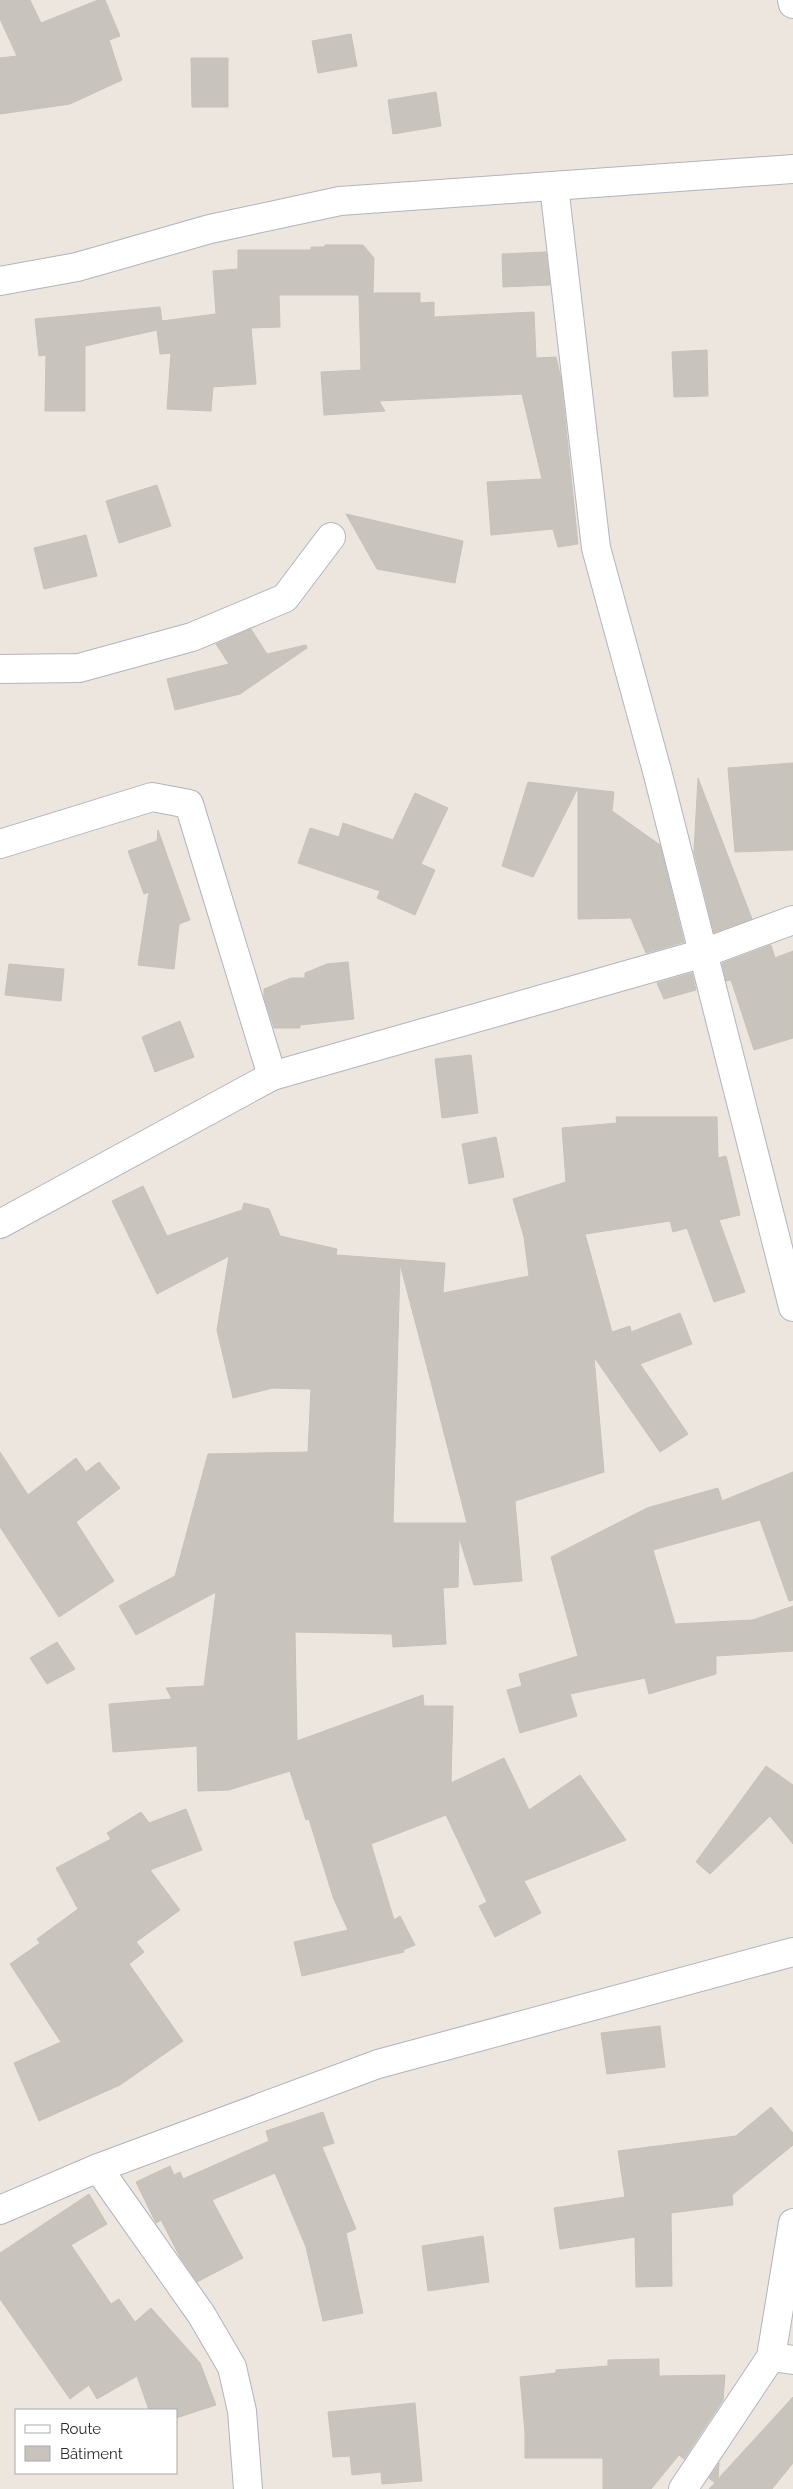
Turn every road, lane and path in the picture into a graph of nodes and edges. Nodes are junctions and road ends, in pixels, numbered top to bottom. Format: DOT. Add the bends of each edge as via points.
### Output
graph roads {
  1 [pos="792,0"];
  2 [pos="793,4"];
  3 [pos="793,169"];
  4 [pos="554,186"];
  5 [pos="0,281"];
  6 [pos="331,537"];
  7 [pos="0,669"];
  8 [pos="0,844"];
  9 [pos="793,920"];
  10 [pos="704,953"];
  11 [pos="272,1076"];
  12 [pos="0,1224"];
  13 [pos="793,1307"];
  14 [pos="793,1952"];
  15 [pos="98,2168"];
  16 [pos="0,2210"];
  17 [pos="793,2223"];
  18 [pos="782,2358"];
  19 [pos="248,2489"];
  20 [pos="683,2489"];
  1 -- 2 [label="street"];
  3 -- 4 [label="street"];
  4 -- 5 [label="street" via="340,201 210,229 77,267"];
  4 -- 10 [label="street" via="596,548"];
  6 -- 7 [label="street" via="285,598 192,637 79,668"];
  8 -- 11 [label="street" via="152,797 189,804"];
  9 -- 10 [label="street"];
  10 -- 11 [label="street"];
  10 -- 13 [label="street"];
  11 -- 12 [label="street"];
  14 -- 15 [label="street" via="378,2064"];
  15 -- 16 [label="street"];
  15 -- 19 [label="street" via="201,2314 232,2367 242,2411"];
  17 -- 18 [label="street"];
  18 -- 20 [label="street"];
}
